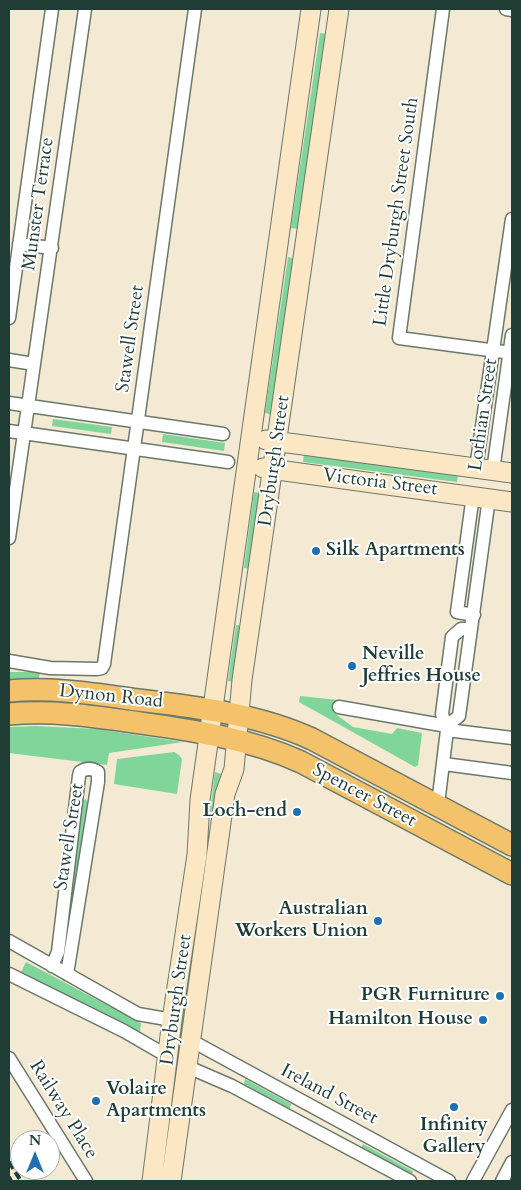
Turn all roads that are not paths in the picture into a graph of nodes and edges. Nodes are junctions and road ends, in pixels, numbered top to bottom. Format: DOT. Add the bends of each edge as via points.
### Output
graph roads {
  1 [pos="52,9"];
  2 [pos="85,9"];
  3 [pos="195,9"];
  4 [pos="443,9"];
  5 [pos="506,9"];
  6 [pos="512,10"];
  7 [pos="310,12"];
  8 [pos="338,14"];
  9 [pos="512,219"];
  10 [pos="279,241"];
  11 [pos="19,244"];
  12 [pos="305,245"];
  13 [pos="52,248"];
  14 [pos="9,318"];
  15 [pos="512,335"];
  16 [pos="493,351"];
  17 [pos="511,353"];
  18 [pos="9,360"];
  19 [pos="34,364"];
  20 [pos="9,402"];
  21 [pos="28,405"];
  22 [pos="139,421"];
  23 [pos="9,430"];
  24 [pos="23,433"];
  25 [pos="223,434"];
  26 [pos="252,438"];
  27 [pos="278,442"];
  28 [pos="136,450"];
  29 [pos="228,462"];
  30 [pos="248,466"];
  31 [pos="274,469"];
  32 [pos="484,469"];
  33 [pos="512,473"];
  34 [pos="481,497"];
  35 [pos="512,502"];
  36 [pos="9,538"];
  37 [pos="474,615"];
  38 [pos="472,630"];
  39 [pos="9,661"];
  40 [pos="9,691"];
  41 [pos="339,707"];
  42 [pos="213,711"];
  43 [pos="9,714"];
  44 [pos="240,715"];
  45 [pos="447,728"];
  46 [pos="210,734"];
  47 [pos="512,738"];
  48 [pos="237,740"];
  49 [pos="444,764"];
  50 [pos="512,773"];
  51 [pos="438,804"];
  52 [pos="199,819"];
  53 [pos="221,822"];
  54 [pos="512,845"];
  55 [pos="510,868"];
  56 [pos="190,909"];
  57 [pos="208,911"];
  58 [pos="10,946"];
  59 [pos="52,966"];
  60 [pos="9,974"];
  61 [pos="67,974"];
  62 [pos="172,1020"];
  63 [pos="192,1041"];
  64 [pos="169,1057"];
  65 [pos="9,1058"];
  66 [pos="188,1067"];
  67 [pos="512,1110"];
  68 [pos="159,1138"];
  69 [pos="178,1140"];
  70 [pos="512,1162"];
  71 [pos="86,1181"];
  72 [pos="152,1181"];
  73 [pos="171,1181"];
  74 [pos="410,1181"];
  75 [pos="449,1181"];
  76 [pos="473,1181"];
  77 [pos="502,1181"];
  1 -- 11 [label="street, Munster Terrace"];
  2 -- 13 [label="street, Munster Terrace"];
  3 -- 22 [label="street, Stawell Street"];
  4 -- 16 [label="street, Little Dryburgh Street South" via="399,338"];
  5 -- 6 [label="street"];
  7 -- 8 [label="main road"];
  7 -- 10 [label="main road, Dryburgh Street"];
  8 -- 12 [label="main road, Dryburgh Street"];
  9 -- 16 [label="street, Lothian Street"];
  10 -- 12 [label="main road"];
  10 -- 26 [label="main road, Dryburgh Street"];
  11 -- 13 [label="street"];
  11 -- 14 [label="street, Munster Terrace"];
  12 -- 27 [label="main road, Dryburgh Street"];
  13 -- 19 [label="street, Munster Terrace"];
  15 -- 17 [label="street, Lothian Street"];
  16 -- 17 [label="street, Little Dryburgh Street South"];
  16 -- 32 [label="street, Lothian Street"];
  17 -- 32 [label="street, Lothian Street"];
  18 -- 19 [label="street"];
  19 -- 21 [label="street, Munster Terrace"];
  20 -- 21 [label="street"];
  21 -- 22 [label="street"];
  21 -- 24 [label="street, Munster Terrace"];
  22 -- 25 [label="street"];
  22 -- 28 [label="street, Stawell Street"];
  23 -- 24 [label="street"];
  24 -- 28 [label="street"];
  24 -- 36 [label="street, Munster Terrace"];
  26 -- 27 [label="main road, Victoria Street"];
  26 -- 30 [label="main road, Dryburgh Street"];
  27 -- 31 [label="main road, Dryburgh Street"];
  27 -- 32 [label="main road, Victoria Street"];
  28 -- 29 [label="street"];
  28 -- 39 [label="street, Stawell Street" via="102,668 50,668"];
  30 -- 31 [label="main road, Victoria Street"];
  30 -- 42 [label="main road, Dryburgh Street"];
  31 -- 34 [label="main road, Victoria Street"];
  31 -- 44 [label="main road, Dryburgh Street" via="242,680"];
  32 -- 33 [label="main road, Victoria Street"];
  32 -- 34 [label="main road, Lothian Street"];
  34 -- 35 [label="main road, Victoria Street"];
  34 -- 37 [label="street, Lothian Street"];
  34 -- 37 [label="street, Lothian Street" via="457,612"];
  37 -- 38 [label="street, Lothian Street"];
  38 -- 45 [label="street, Lothian Street" via="459,716"];
  38 -- 45 [label="street, Lothian Street" via="461,629 452,637 442,714"];
  40 -- 42 [label="main road, Dynon Road" via="84,693"];
  41 -- 45 [label="street" via="398,715"];
  42 -- 44 [label="main road, Spencer Street"];
  42 -- 46 [label="main road, Dryburgh Street"];
  43 -- 46 [label="main road, Dynon Road" via="80,714"];
  44 -- 48 [label="main road, Dryburgh Street"];
  44 -- 51 [label="main road, Spencer Street" via="302,734"];
  45 -- 47 [label="street"];
  45 -- 49 [label="street, Lothian Street"];
  46 -- 48 [label="main road, Spencer Street"];
  46 -- 52 [label="main road, Dryburgh Street"];
  48 -- 53 [label="main road, Dryburgh Street" via="234,769 225,794"];
  48 -- 55 [label="main road, Spencer Street" via="301,762"];
  49 -- 50 [label="street"];
  49 -- 51 [label="street, Lothian Street"];
  51 -- 54 [label="main road, Spencer Street"];
  52 -- 53 [label="main road"];
  52 -- 56 [label="main road, Dryburgh Street"];
  53 -- 57 [label="main road, Dryburgh Street"];
  56 -- 57 [label="main road, Dryburgh Street"];
  56 -- 62 [label="main road, Dryburgh Street"];
  57 -- 63 [label="main road, Dryburgh Street"];
  58 -- 59 [label="street"];
  59 -- 61 [label="street"];
  59 -- 61 [label="street, Stawell Street" via="58,952 79,776 84,769 92,770 98,772 98,782"];
  60 -- 64 [label="street"];
  61 -- 62 [label="street" via="138,1014"];
  62 -- 64 [label="main road, Dryburgh Street"];
  63 -- 66 [label="main road, Dryburgh Street"];
  63 -- 75 [label="street, Ireland Street"];
  64 -- 68 [label="main road, Dryburgh Street"];
  65 -- 71 [label="street, Railway Place"];
  66 -- 69 [label="main road, Dryburgh Street"];
  66 -- 74 [label="street, Ireland Street" via="232,1086"];
  67 -- 76 [label="street"];
  68 -- 69 [label="main road"];
  68 -- 72 [label="main road, Dryburgh Street"];
  69 -- 73 [label="main road, Dryburgh Street"];
  70 -- 77 [label="street"];
}
